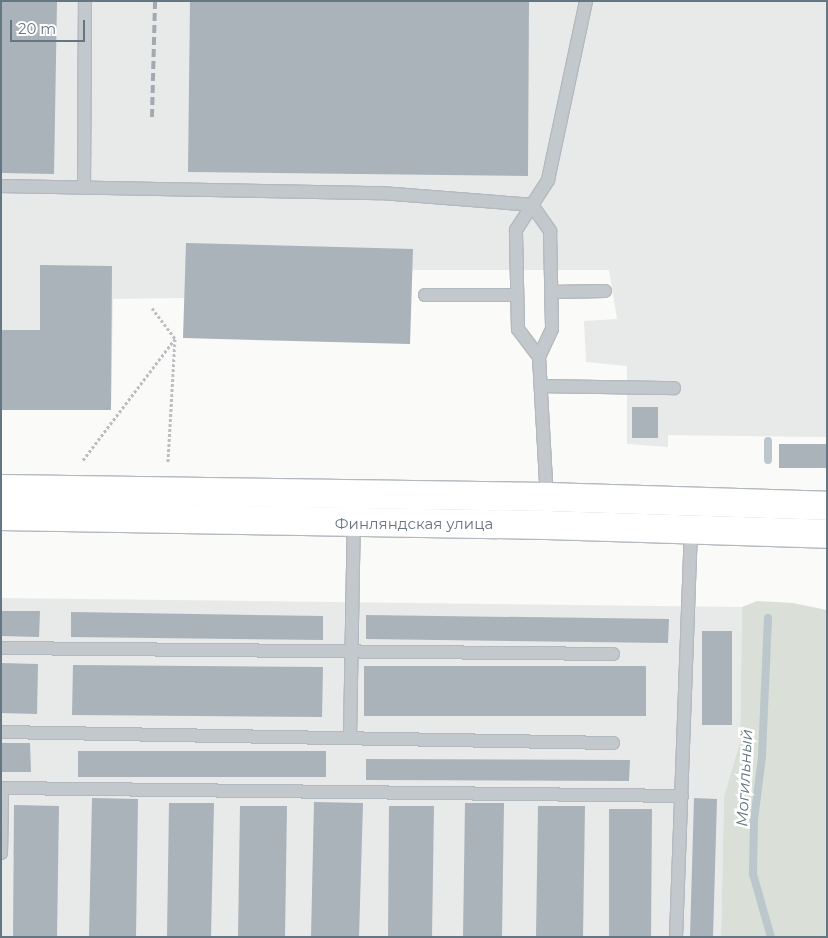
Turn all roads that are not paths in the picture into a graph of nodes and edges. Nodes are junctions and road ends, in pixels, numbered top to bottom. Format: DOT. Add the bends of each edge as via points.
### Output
graph roads {
  1 [pos="85,1"];
  2 [pos="586,1"];
  3 [pos="1,186"];
  4 [pos="84,188"];
  5 [pos="532,205"];
  6 [pos="605,291"];
  7 [pos="551,292"];
  8 [pos="425,294"];
  9 [pos="517,294"];
  10 [pos="539,357"];
  11 [pos="542,386"];
  12 [pos="674,388"];
  13 [pos="1,489"];
  14 [pos="354,496"];
  15 [pos="547,497"];
  16 [pos="692,502"];
  17 [pos="827,506"];
  18 [pos="1,516"];
  19 [pos="354,523"];
  20 [pos="547,525"];
  21 [pos="691,530"];
  22 [pos="827,534"];
  23 [pos="1,648"];
  24 [pos="352,652"];
  25 [pos="613,654"];
  26 [pos="1,732"];
  27 [pos="350,738"];
  28 [pos="613,743"];
  29 [pos="682,796"];
  30 [pos="1,852"];
  31 [pos="676,937"];
  1 -- 4 [label="lane"];
  2 -- 5 [label="lane" via="548,180"];
  3 -- 4 [label="lane"];
  4 -- 5 [label="lane" via="381,193"];
  5 -- 7 [label="lane" via="550,231"];
  5 -- 9 [label="lane" via="516,230"];
  6 -- 7 [label="lane"];
  7 -- 10 [label="lane" via="552,329"];
  8 -- 9 [label="lane"];
  9 -- 10 [label="lane" via="518,329"];
  10 -- 11 [label="lane"];
  11 -- 12 [label="lane"];
  11 -- 15 [label="lane"];
  13 -- 14 [label="street, Финляндская улица"];
  14 -- 15 [label="street, Финляндская улица"];
  14 -- 19 [label="lane"];
  15 -- 16 [label="street, Финляндская улица"];
  15 -- 20 [label="lane"];
  16 -- 17 [label="street, Финляндская улица"];
  16 -- 21 [label="street"];
  18 -- 19 [label="street, Финляндская улица"];
  19 -- 20 [label="street, Финляндская улица"];
  19 -- 24 [label="lane"];
  20 -- 21 [label="street, Финляндская улица"];
  21 -- 22 [label="street, Финляндская улица"];
  21 -- 29 [label="lane"];
  23 -- 24 [label="lane"];
  24 -- 25 [label="lane"];
  24 -- 27 [label="lane"];
  26 -- 27 [label="lane"];
  27 -- 28 [label="lane"];
  29 -- 30 [label="lane" via="2,788"];
  29 -- 31 [label="lane"];
}
